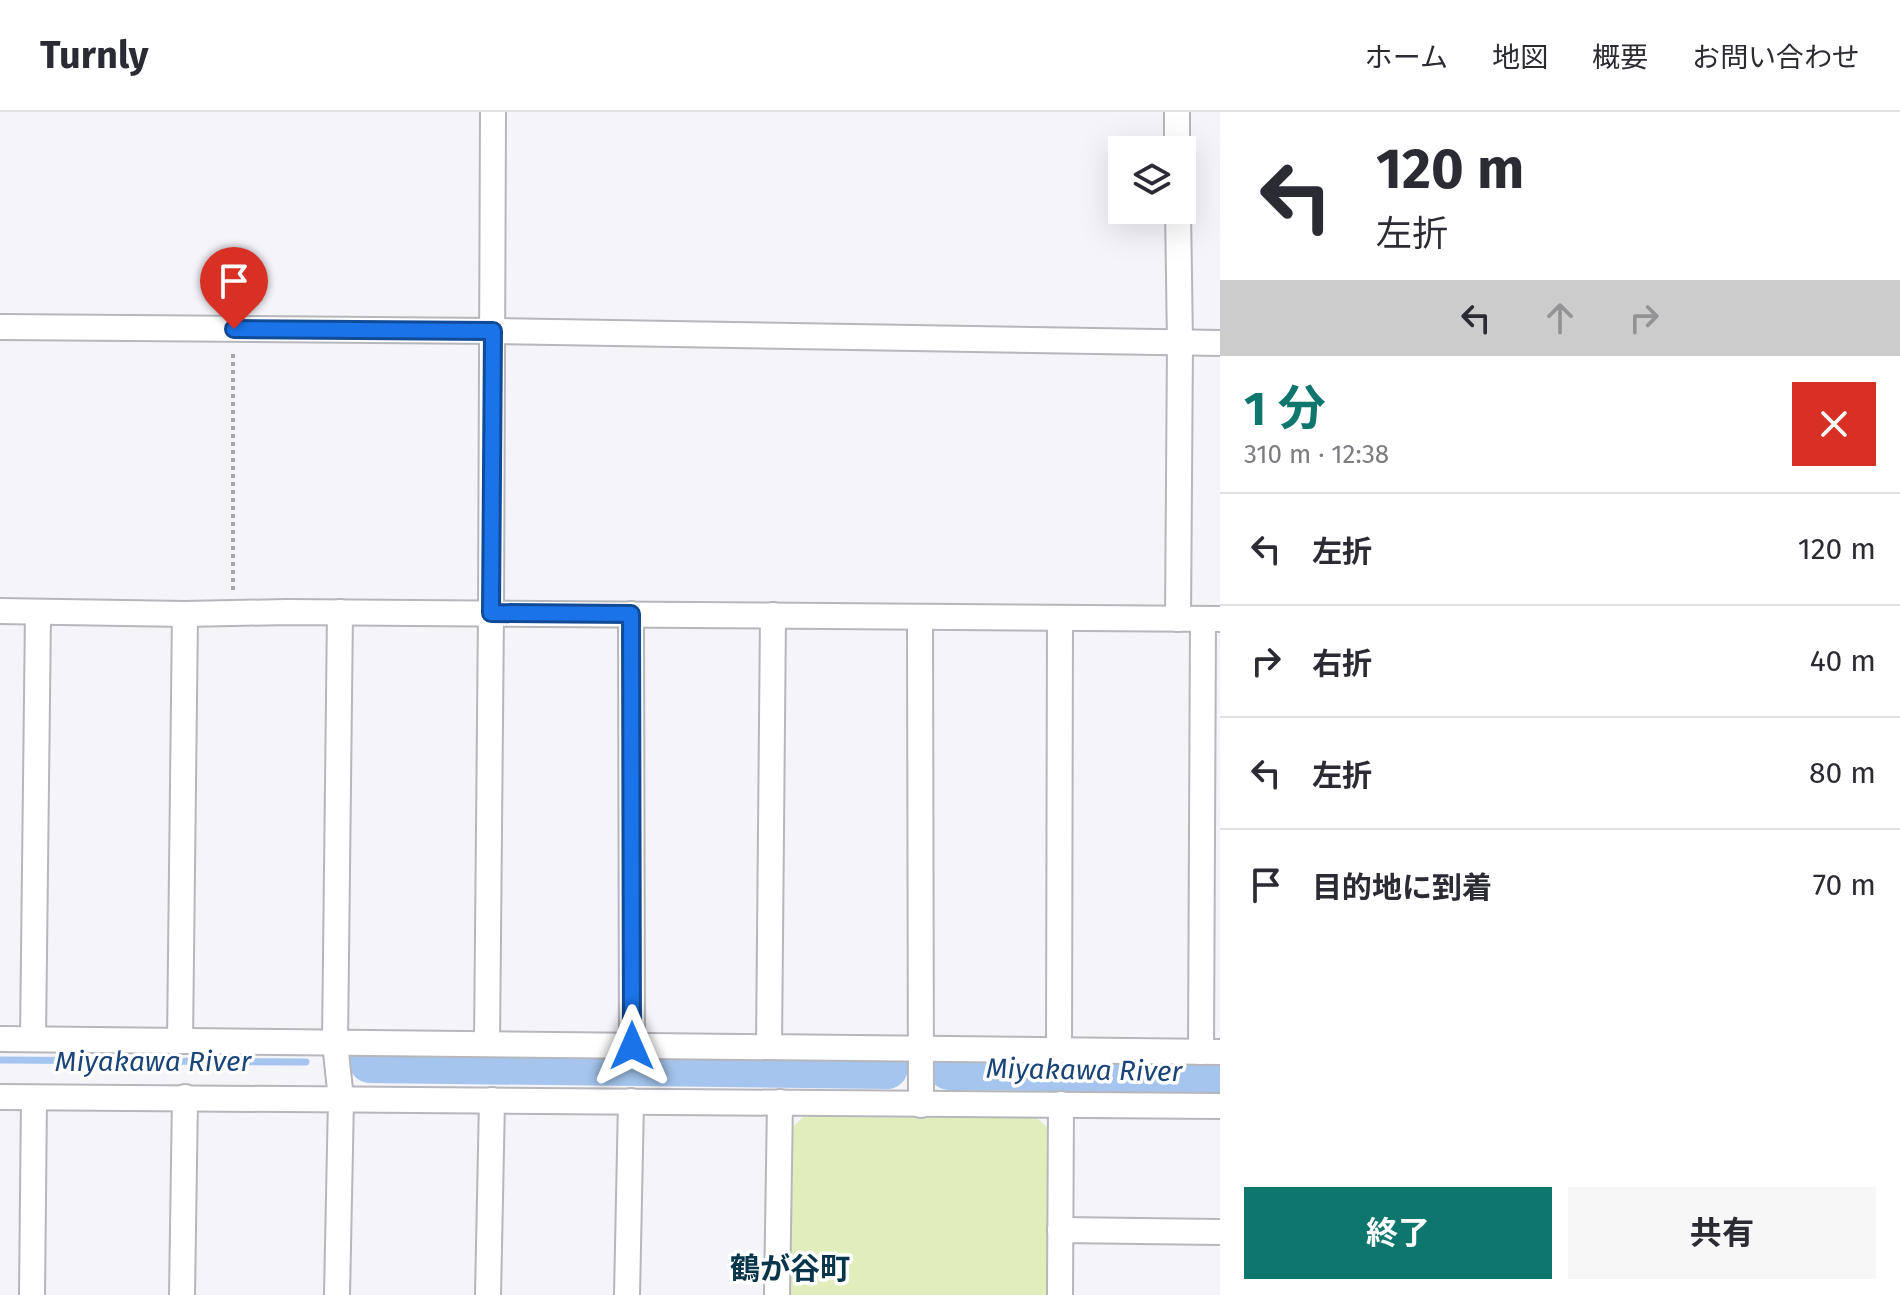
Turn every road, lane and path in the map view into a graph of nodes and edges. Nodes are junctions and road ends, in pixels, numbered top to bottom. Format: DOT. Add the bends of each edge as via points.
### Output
graph roads {
  1 [pos="493,112"];
  2 [pos="1177,112"];
  3 [pos="1177,136"];
  4 [pos="1178,224"];
  5 [pos="0,327"];
  6 [pos="234,329"];
  7 [pos="493,331"];
  8 [pos="1180,343"];
  9 [pos="1220,343"];
  10 [pos="0,611"];
  11 [pos="38,612"];
  12 [pos="340,612"];
  13 [pos="233,613"];
  14 [pos="491,613"];
  15 [pos="185,614"];
  16 [pos="631,614"];
  17 [pos="773,615"];
  18 [pos="920,617"];
  19 [pos="1060,618"];
  20 [pos="1178,619"];
  21 [pos="1211,619"];
  22 [pos="0,1039"];
  23 [pos="33,1039"];
  24 [pos="180,1041"];
  25 [pos="335,1043"];
  26 [pos="487,1044"];
  27 [pos="632,1046"];
  28 [pos="769,1047"];
  29 [pos="920,1049"];
  30 [pos="1059,1051"];
  31 [pos="1210,1052"];
  32 [pos="0,1097"];
  33 [pos="185,1097"];
  34 [pos="34,1098"];
  35 [pos="341,1099"];
  36 [pos="492,1100"];
  37 [pos="631,1101"];
  38 [pos="780,1102"];
  39 [pos="1061,1104"];
  40 [pos="921,1105"];
  41 [pos="1220,1106"];
  42 [pos="1060,1230"];
  43 [pos="1220,1232"];
  44 [pos="32,1295"];
  45 [pos="182,1295"];
  46 [pos="337,1295"];
  47 [pos="488,1295"];
  48 [pos="627,1295"];
  49 [pos="777,1295"];
  50 [pos="1060,1295"];
  1 -- 7 [label="street"];
  2 -- 3 [label="street"];
  4 -- 8 [label="street"];
  5 -- 6 [label="street"];
  6 -- 7 [label="street"];
  6 -- 13 [label="path"];
  7 -- 8 [label="street"];
  7 -- 14 [label="street"];
  8 -- 9 [label="street"];
  8 -- 20 [label="street"];
  10 -- 11 [label="street"];
  11 -- 15 [label="street"];
  11 -- 23 [label="street"];
  12 -- 13 [label="street"];
  12 -- 14 [label="street"];
  12 -- 25 [label="street"];
  13 -- 15 [label="street"];
  14 -- 16 [label="street"];
  14 -- 26 [label="street"];
  15 -- 24 [label="street"];
  16 -- 17 [label="street"];
  16 -- 27 [label="street"];
  17 -- 18 [label="street"];
  17 -- 28 [label="street"];
  18 -- 19 [label="street"];
  18 -- 29 [label="street"];
  19 -- 20 [label="street"];
  19 -- 30 [label="street"];
  20 -- 21 [label="street"];
  21 -- 31 [label="street"];
  22 -- 23 [label="street"];
  23 -- 24 [label="street"];
  24 -- 25 [label="street"];
  25 -- 26 [label="street"];
  25 -- 35 [label="street"];
  26 -- 27 [label="street"];
  27 -- 28 [label="street"];
  28 -- 29 [label="street"];
  29 -- 30 [label="street"];
  29 -- 40 [label="street"];
  30 -- 31 [label="street"];
  32 -- 34 [label="street"];
  33 -- 34 [label="street"];
  33 -- 35 [label="street"];
  33 -- 45 [label="street"];
  34 -- 44 [label="street"];
  35 -- 36 [label="street"];
  35 -- 46 [label="street"];
  36 -- 37 [label="street"];
  36 -- 47 [label="street"];
  37 -- 38 [label="street"];
  37 -- 48 [label="street"];
  38 -- 40 [label="street"];
  38 -- 49 [label="street"];
  39 -- 40 [label="street"];
  39 -- 41 [label="street"];
  39 -- 42 [label="street"];
  42 -- 43 [label="street"];
  42 -- 50 [label="street"];
}
